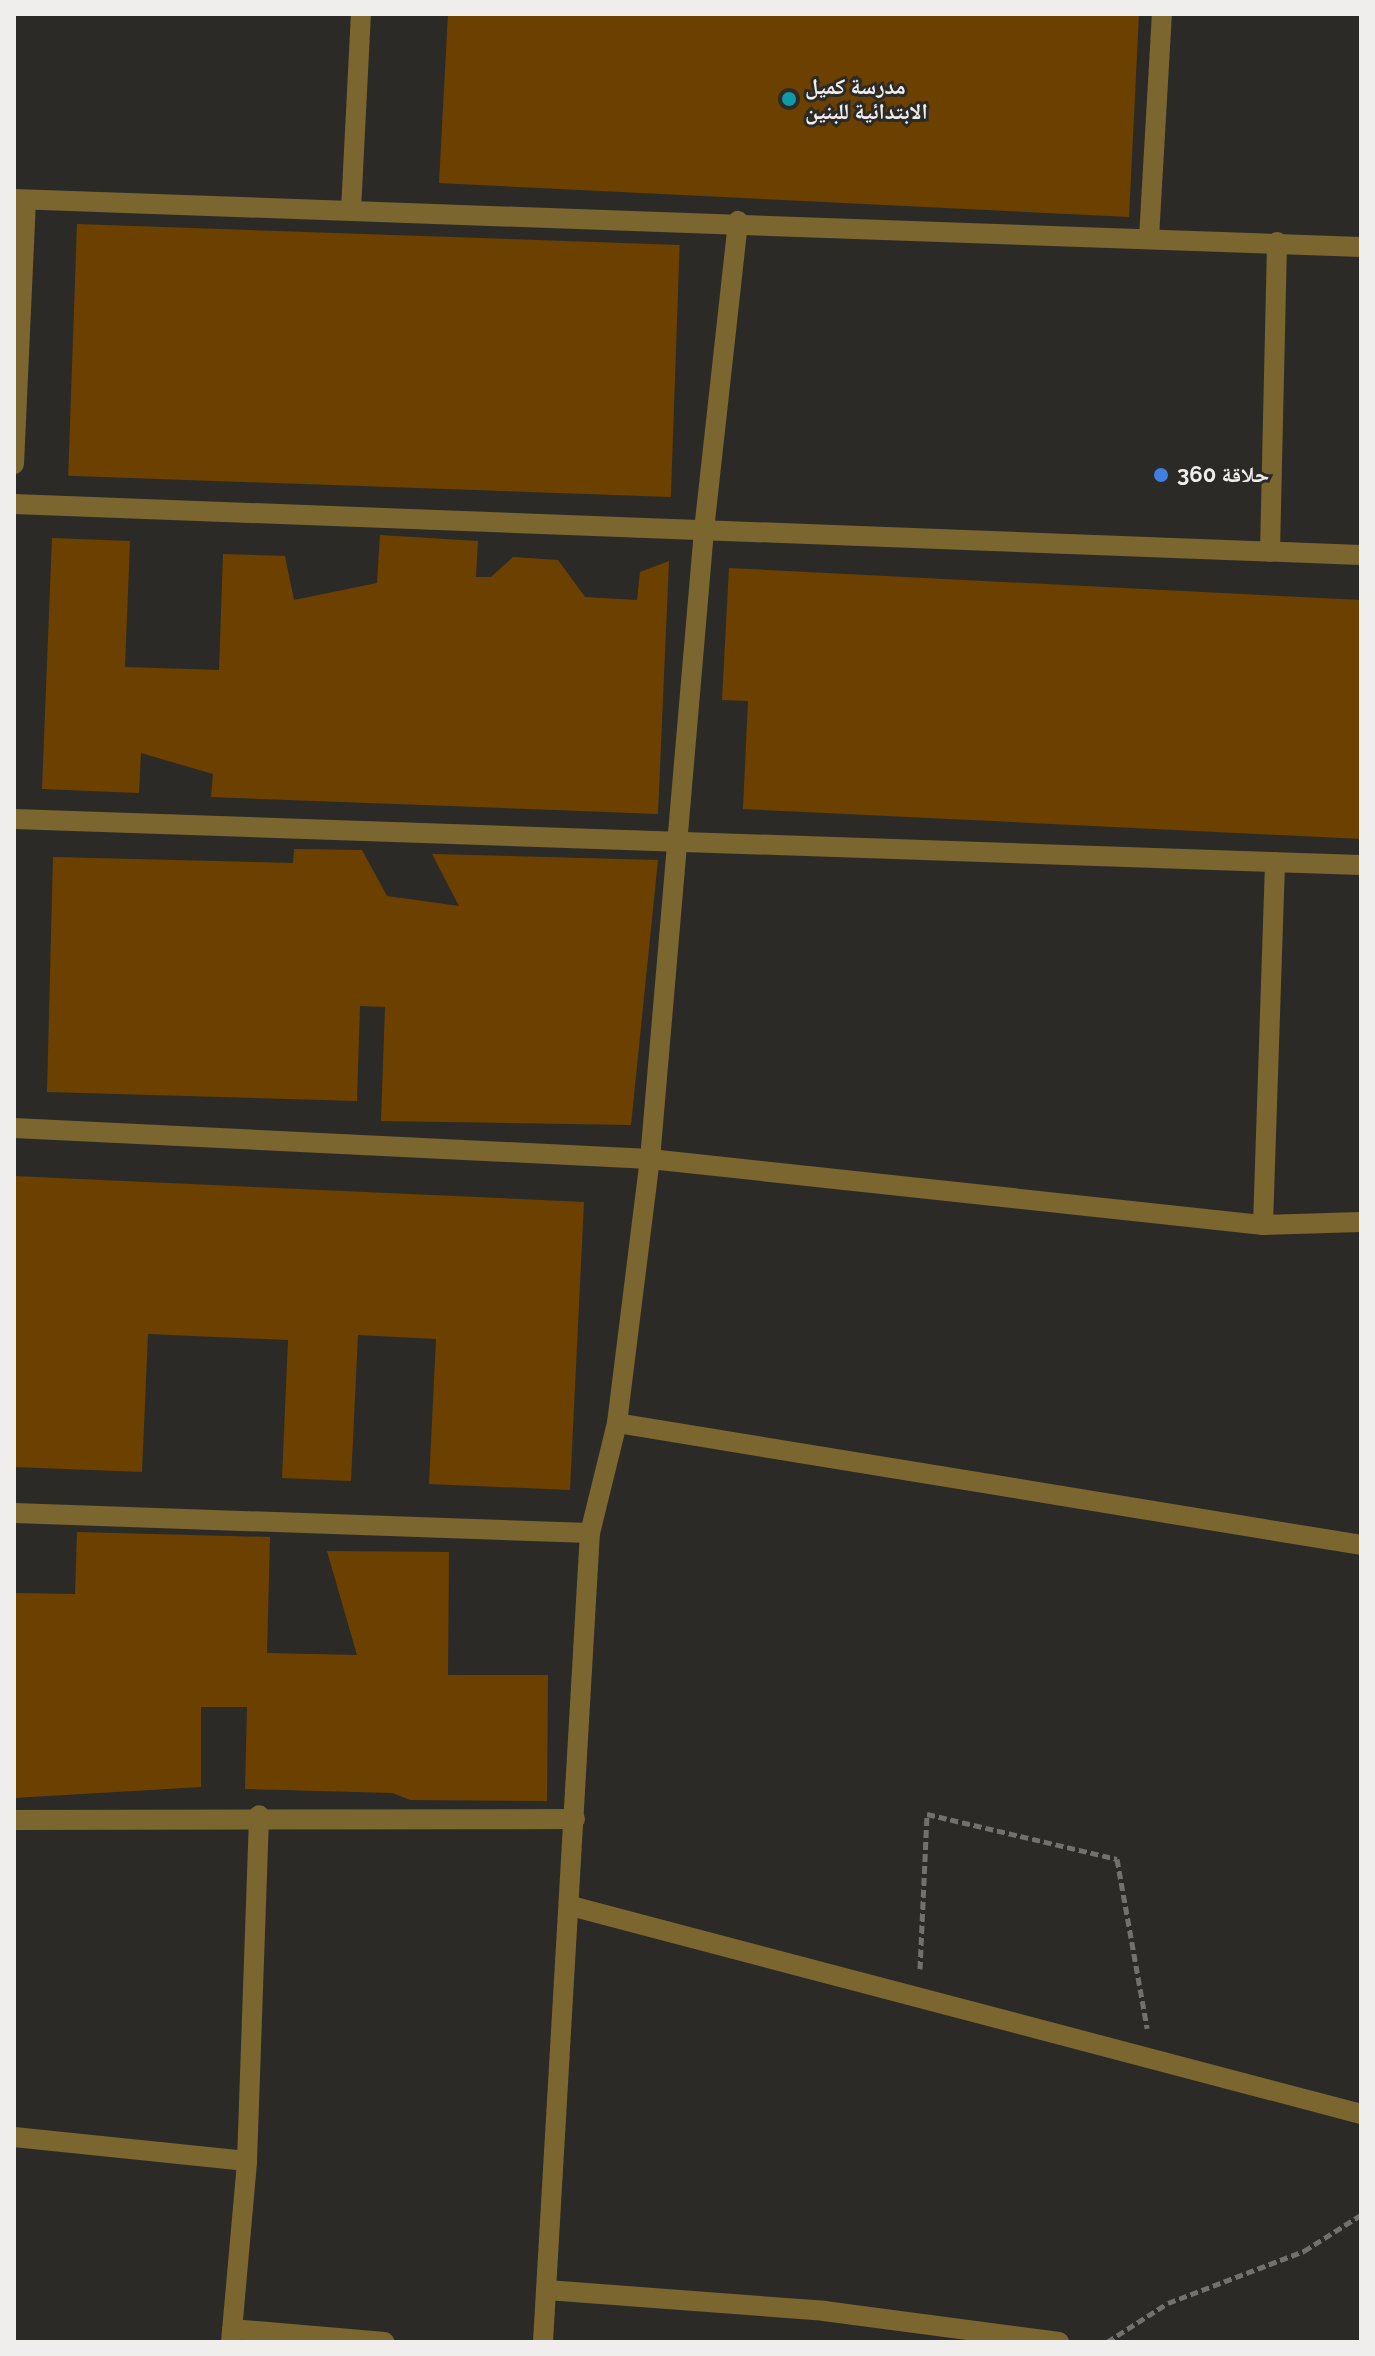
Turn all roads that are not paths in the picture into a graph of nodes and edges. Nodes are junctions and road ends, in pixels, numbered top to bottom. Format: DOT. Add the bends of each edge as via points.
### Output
graph roads {
  1 [pos="361,14"];
  2 [pos="1162,14"];
  3 [pos="20,200"];
  4 [pos="351,210"];
  5 [pos="738,221"];
  6 [pos="1149,238"];
  7 [pos="1277,242"];
  8 [pos="1361,247"];
  9 [pos="14,464"];
  10 [pos="14,504"];
  11 [pos="704,530"];
  12 [pos="1270,552"];
  13 [pos="1361,555"];
  14 [pos="14,819"];
  15 [pos="678,841"];
  16 [pos="1275,862"];
  17 [pos="1361,865"];
  18 [pos="14,1128"];
  19 [pos="650,1159"];
  20 [pos="1361,1222"];
  21 [pos="1263,1225"];
  22 [pos="617,1423"];
  23 [pos="14,1513"];
  24 [pos="590,1533"];
  25 [pos="1361,1545"];
  26 [pos="259,1815"];
  27 [pos="575,1819"];
  28 [pos="14,1820"];
  29 [pos="571,1906"];
  30 [pos="1361,2114"];
  31 [pos="14,2137"];
  32 [pos="247,2161"];
  33 [pos="547,2290"];
  34 [pos="231,2335"];
  35 [pos="384,2342"];
  36 [pos="543,2342"];
  37 [pos="1059,2342"];
  1 -- 4 [label="street"];
  2 -- 6 [label="street"];
  3 -- 4 [label="street"];
  3 -- 9 [label="street"];
  4 -- 5 [label="street"];
  5 -- 6 [label="street"];
  5 -- 11 [label="street"];
  6 -- 7 [label="street"];
  7 -- 8 [label="street"];
  7 -- 12 [label="street"];
  10 -- 11 [label="street"];
  11 -- 12 [label="street"];
  11 -- 15 [label="street"];
  12 -- 13 [label="street"];
  14 -- 15 [label="street"];
  15 -- 16 [label="street"];
  15 -- 19 [label="street"];
  16 -- 17 [label="street"];
  16 -- 21 [label="street"];
  18 -- 19 [label="street"];
  19 -- 21 [label="street"];
  19 -- 22 [label="street"];
  20 -- 21 [label="street"];
  22 -- 24 [label="street"];
  22 -- 25 [label="street"];
  23 -- 24 [label="street"];
  24 -- 27 [label="street"];
  26 -- 27 [label="street"];
  26 -- 28 [label="street"];
  26 -- 32 [label="street"];
  27 -- 29 [label="street"];
  29 -- 30 [label="street"];
  29 -- 33 [label="street"];
  31 -- 32 [label="street"];
  32 -- 34 [label="street"];
  33 -- 36 [label="street"];
  33 -- 37 [label="street" via="824,2311"];
  34 -- 35 [label="street"];
}
